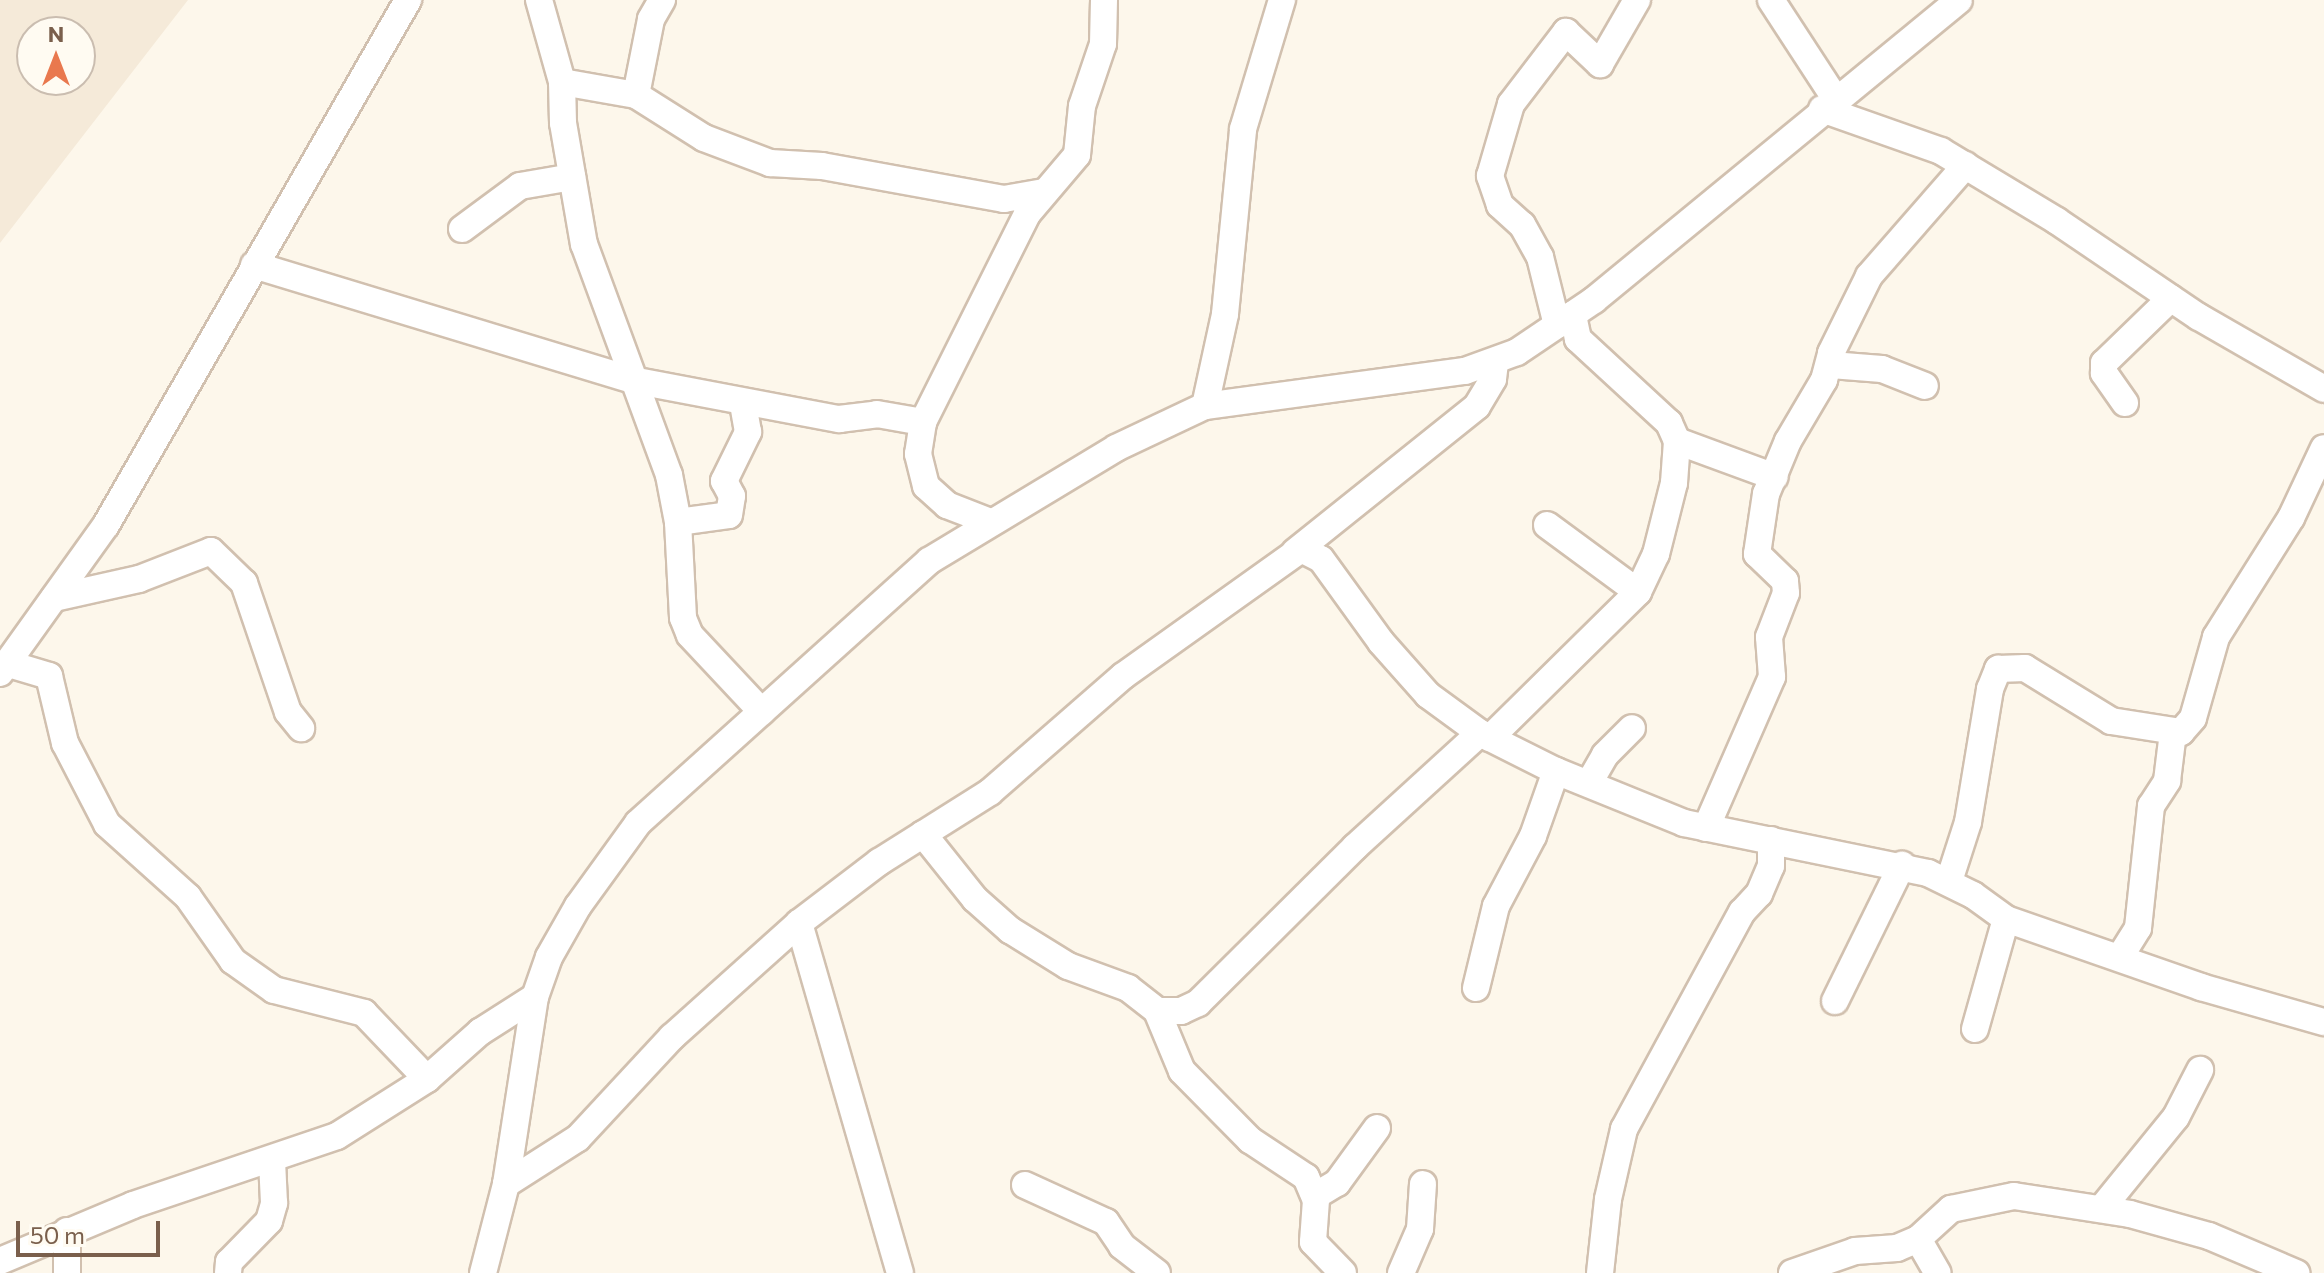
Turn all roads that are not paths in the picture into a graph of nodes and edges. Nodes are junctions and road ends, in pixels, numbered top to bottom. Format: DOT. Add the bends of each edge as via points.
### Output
graph roads {
  1 [pos="408,0"];
  2 [pos="539,0"];
  3 [pos="662,0"];
  4 [pos="1104,0"];
  5 [pos="1282,0"];
  6 [pos="1637,0"];
  7 [pos="1771,0"];
  8 [pos="1959,0"];
  9 [pos="562,82"];
  10 [pos="636,95"];
  11 [pos="1829,104"];
  12 [pos="1966,165"];
  13 [pos="572,177"];
  14 [pos="1042,192"];
  15 [pos="462,229"];
  16 [pos="254,265"];
  17 [pos="2171,298"];
  18 [pos="1565,320"];
  19 [pos="1495,363"];
  20 [pos="1831,365"];
  21 [pos="632,380"];
  22 [pos="1925,386"];
  23 [pos="2324,389"];
  24 [pos="743,403"];
  25 [pos="2125,403"];
  26 [pos="1205,406"];
  27 [pos="923,422"];
  28 [pos="1677,441"];
  29 [pos="2324,448"];
  30 [pos="1775,477"];
  31 [pos="988,521"];
  32 [pos="678,522"];
  33 [pos="1547,525"];
  34 [pos="1295,552"];
  35 [pos="1638,592"];
  36 [pos="54,598"];
  37 [pos="4,668"];
  38 [pos="762,712"];
  39 [pos="301,728"];
  40 [pos="1632,728"];
  41 [pos="2173,732"];
  42 [pos="1485,736"];
  43 [pos="1556,771"];
  44 [pos="1589,783"];
  45 [pos="1706,828"];
  46 [pos="923,834"];
  47 [pos="1771,840"];
  48 [pos="1902,865"];
  49 [pos="1949,881"];
  50 [pos="2006,919"];
  51 [pos="799,923"];
  52 [pos="2120,957"];
  53 [pos="1476,988"];
  54 [pos="535,997"];
  55 [pos="1835,1001"];
  56 [pos="1157,1011"];
  57 [pos="2324,1022"];
  58 [pos="1975,1029"];
  59 [pos="2200,1070"];
  60 [pos="427,1079"];
  61 [pos="1377,1128"];
  62 [pos="272,1160"];
  63 [pos="506,1184"];
  64 [pos="1423,1184"];
  65 [pos="1025,1185"];
  66 [pos="1315,1196"];
  67 [pos="2102,1208"];
  68 [pos="67,1231"];
  69 [pos="1918,1239"];
  70 [pos="0,1261"];
  71 [pos="67,1273"];
  72 [pos="228,1273"];
  73 [pos="483,1273"];
  74 [pos="900,1273"];
  75 [pos="1157,1273"];
  76 [pos="1343,1273"];
  77 [pos="1401,1273"];
  78 [pos="1600,1273"];
  79 [pos="1792,1273"];
  80 [pos="1938,1273"];
  81 [pos="2296,1273"];
  1 -- 16 [label="street"];
  2 -- 9 [label="street"];
  3 -- 10 [label="street" via="651,19"];
  4 -- 14 [label="street" via="1103,44 1082,106 1077,155"];
  5 -- 26 [label="street" via="1243,129 1225,314"];
  6 -- 18 [label="street" via="1600,64 1566,32 1511,104 1490,176 1500,205 1522,225 1540,257"];
  7 -- 11 [label="street"];
  8 -- 11 [label="street"];
  9 -- 10 [label="street"];
  9 -- 13 [label="street"];
  10 -- 14 [label="street" via="704,138 770,163 822,166 1004,199"];
  11 -- 12 [label="street"];
  11 -- 18 [label="street"];
  12 -- 17 [label="street"];
  12 -- 20 [label="street" via="1869,276 1831,353"];
  13 -- 15 [label="street" via="520,186"];
  13 -- 21 [label="street" via="596,285"];
  14 -- 27 [label="street" via="987,289"];
  16 -- 21 [label="street"];
  16 -- 36 [label="street" via="106,525"];
  17 -- 23 [label="street"];
  17 -- 25 [label="street" via="2104,363 2104,373"];
  18 -- 19 [label="street"];
  18 -- 28 [label="street" via="1578,339 1669,423"];
  19 -- 26 [label="street"];
  19 -- 34 [label="street" via="1493,379 1477,406"];
  20 -- 22 [label="street" via="1882,369"];
  20 -- 30 [label="street" via="1788,441"];
  21 -- 24 [label="street"];
  21 -- 32 [label="street" via="656,433"];
  24 -- 27 [label="street" via="839,419 877,414"];
  24 -- 32 [label="street" via="748,432 724,481 732,496 729,515 720,521"];
  26 -- 31 [label="street" via="1152,428"];
  27 -- 31 [label="street" via="918,454 926,486 947,505"];
  28 -- 30 [label="street"];
  28 -- 35 [label="street" via="1674,483 1656,554"];
  29 -- 41 [label="street" via="2291,518 2216,637 2189,727"];
  30 -- 45 [label="street" via="1755,546 1762,562 1785,581 1786,593 1769,637 1772,677"];
  31 -- 38 [label="street" via="929,561"];
  32 -- 38 [label="street" via="681,607 690,635"];
  33 -- 35 [label="street"];
  34 -- 42 [label="street" via="1314,553 1402,668"];
  34 -- 46 [label="street" via="1123,676 990,792"];
  35 -- 42 [label="street"];
  36 -- 37 [label="street"];
  36 -- 39 [label="street" via="139,579 211,551 244,583 288,712"];
  37 -- 60 [label="street" via="49,676 65,743 107,824 188,897 233,961 274,990 364,1013"];
  38 -- 54 [label="street" via="638,823 604,864 549,957"];
  40 -- 44 [label="street" via="1605,755"];
  41 -- 49 [label="street" via="2111,721 2025,668 1998,669 1990,689 1968,822"];
  41 -- 52 [label="street" via="2167,781 2151,806 2138,928"];
  42 -- 43 [label="street"];
  42 -- 56 [label="street" via="1355,847 1198,1003 1181,1011"];
  43 -- 44 [label="street"];
  43 -- 53 [label="street" via="1533,836 1496,906"];
  44 -- 45 [label="street"];
  45 -- 47 [label="street"];
  46 -- 51 [label="street"];
  46 -- 56 [label="street" via="975,899 1010,930 1068,966 1128,988"];
  47 -- 48 [label="street"];
  47 -- 78 [label="street" via="1771,866 1759,894 1742,912 1624,1129 1608,1199"];
  48 -- 49 [label="street"];
  48 -- 55 [label="street"];
  49 -- 50 [label="street"];
  50 -- 52 [label="street"];
  50 -- 58 [label="street"];
  51 -- 63 [label="street" via="672,1037 578,1138"];
  51 -- 74 [label="street"];
  52 -- 57 [label="street"];
  54 -- 60 [label="street" via="480,1032"];
  54 -- 63 [label="street"];
  56 -- 66 [label="street" via="1182,1071 1250,1140 1306,1177"];
  59 -- 67 [label="street" via="2176,1117"];
  60 -- 62 [label="street" via="337,1136"];
  61 -- 66 [label="street" via="1337,1183"];
  62 -- 68 [label="street"];
  62 -- 72 [label="street" via="274,1203 269,1221 229,1262"];
  63 -- 73 [label="street"];
  64 -- 77 [label="street" via="1420,1229"];
  65 -- 75 [label="street" via="1106,1222 1122,1246"];
  66 -- 76 [label="street" via="1313,1242"];
  67 -- 69 [label="street" via="2030,1196 1994,1197 1951,1209"];
  67 -- 81 [label="street" via="2209,1236"];
  68 -- 70 [label="street"];
  68 -- 71 [label="street"];
  69 -- 79 [label="street" via="1897,1248 1842,1254"];
  69 -- 80 [label="street"];
}
